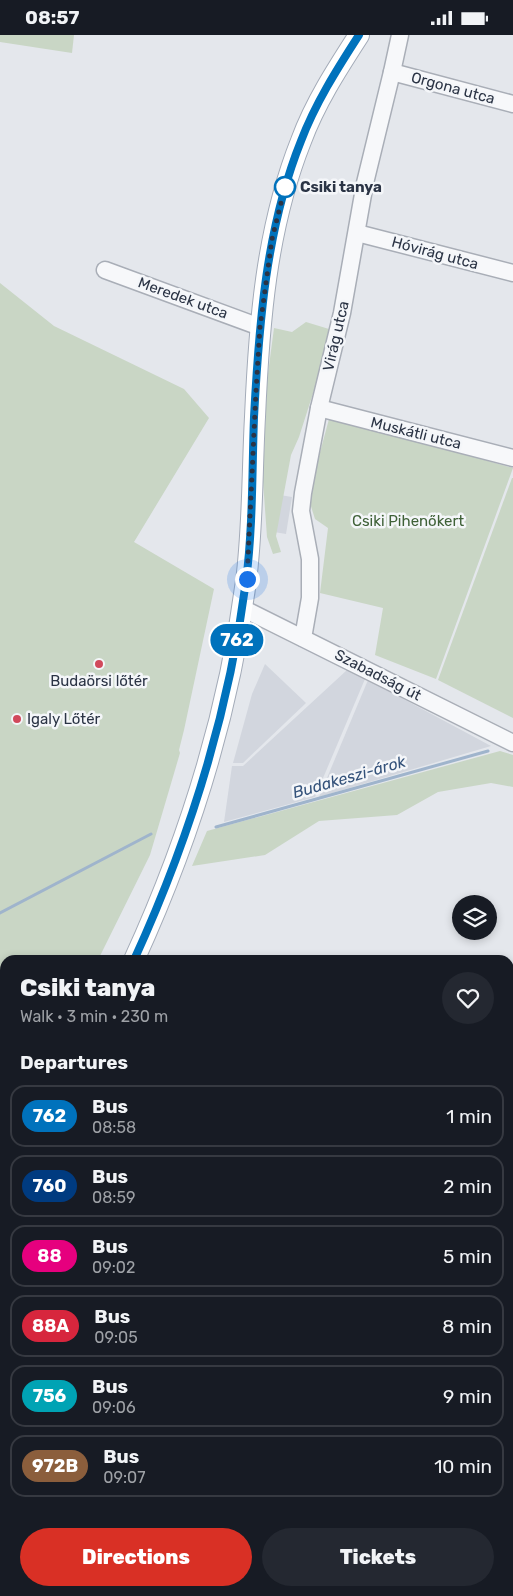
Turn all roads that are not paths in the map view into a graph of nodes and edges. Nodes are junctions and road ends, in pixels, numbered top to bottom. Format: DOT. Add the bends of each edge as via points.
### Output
graph roads {
  1 [pos="359,35"];
  2 [pos="400,35"];
  3 [pos="392,72"];
  4 [pos="513,104"];
  5 [pos="357,233"];
  6 [pos="105,270"];
  7 [pos="513,273"];
  8 [pos="260,327"];
  9 [pos="319,408"];
  10 [pos="513,458"];
  11 [pos="242,608"];
  12 [pos="303,638"];
  13 [pos="513,743"];
  14 [pos="136,955"];
  1 -- 8 [label="main road" via="326,89 300,142 273,235"];
  2 -- 3 [label="street, Virág utca"];
  3 -- 4 [label="street, Orgona utca"];
  3 -- 5 [label="street, Virág utca" via="365,183"];
  5 -- 7 [label="street, Hóvirág utca"];
  5 -- 9 [label="street, Virág utca"];
  6 -- 8 [label="street, Meredek utca"];
  8 -- 11 [label="main road" via="247,579"];
  9 -- 10 [label="street, Muskátli utca"];
  9 -- 12 [label="street, Virág utca" via="301,511 310,559 310,598"];
  11 -- 12 [label="street, Szabadság út"];
  11 -- 14 [label="main road" via="228,684 208,762 186,831"];
  12 -- 13 [label="street, Szabadság út"];
}
